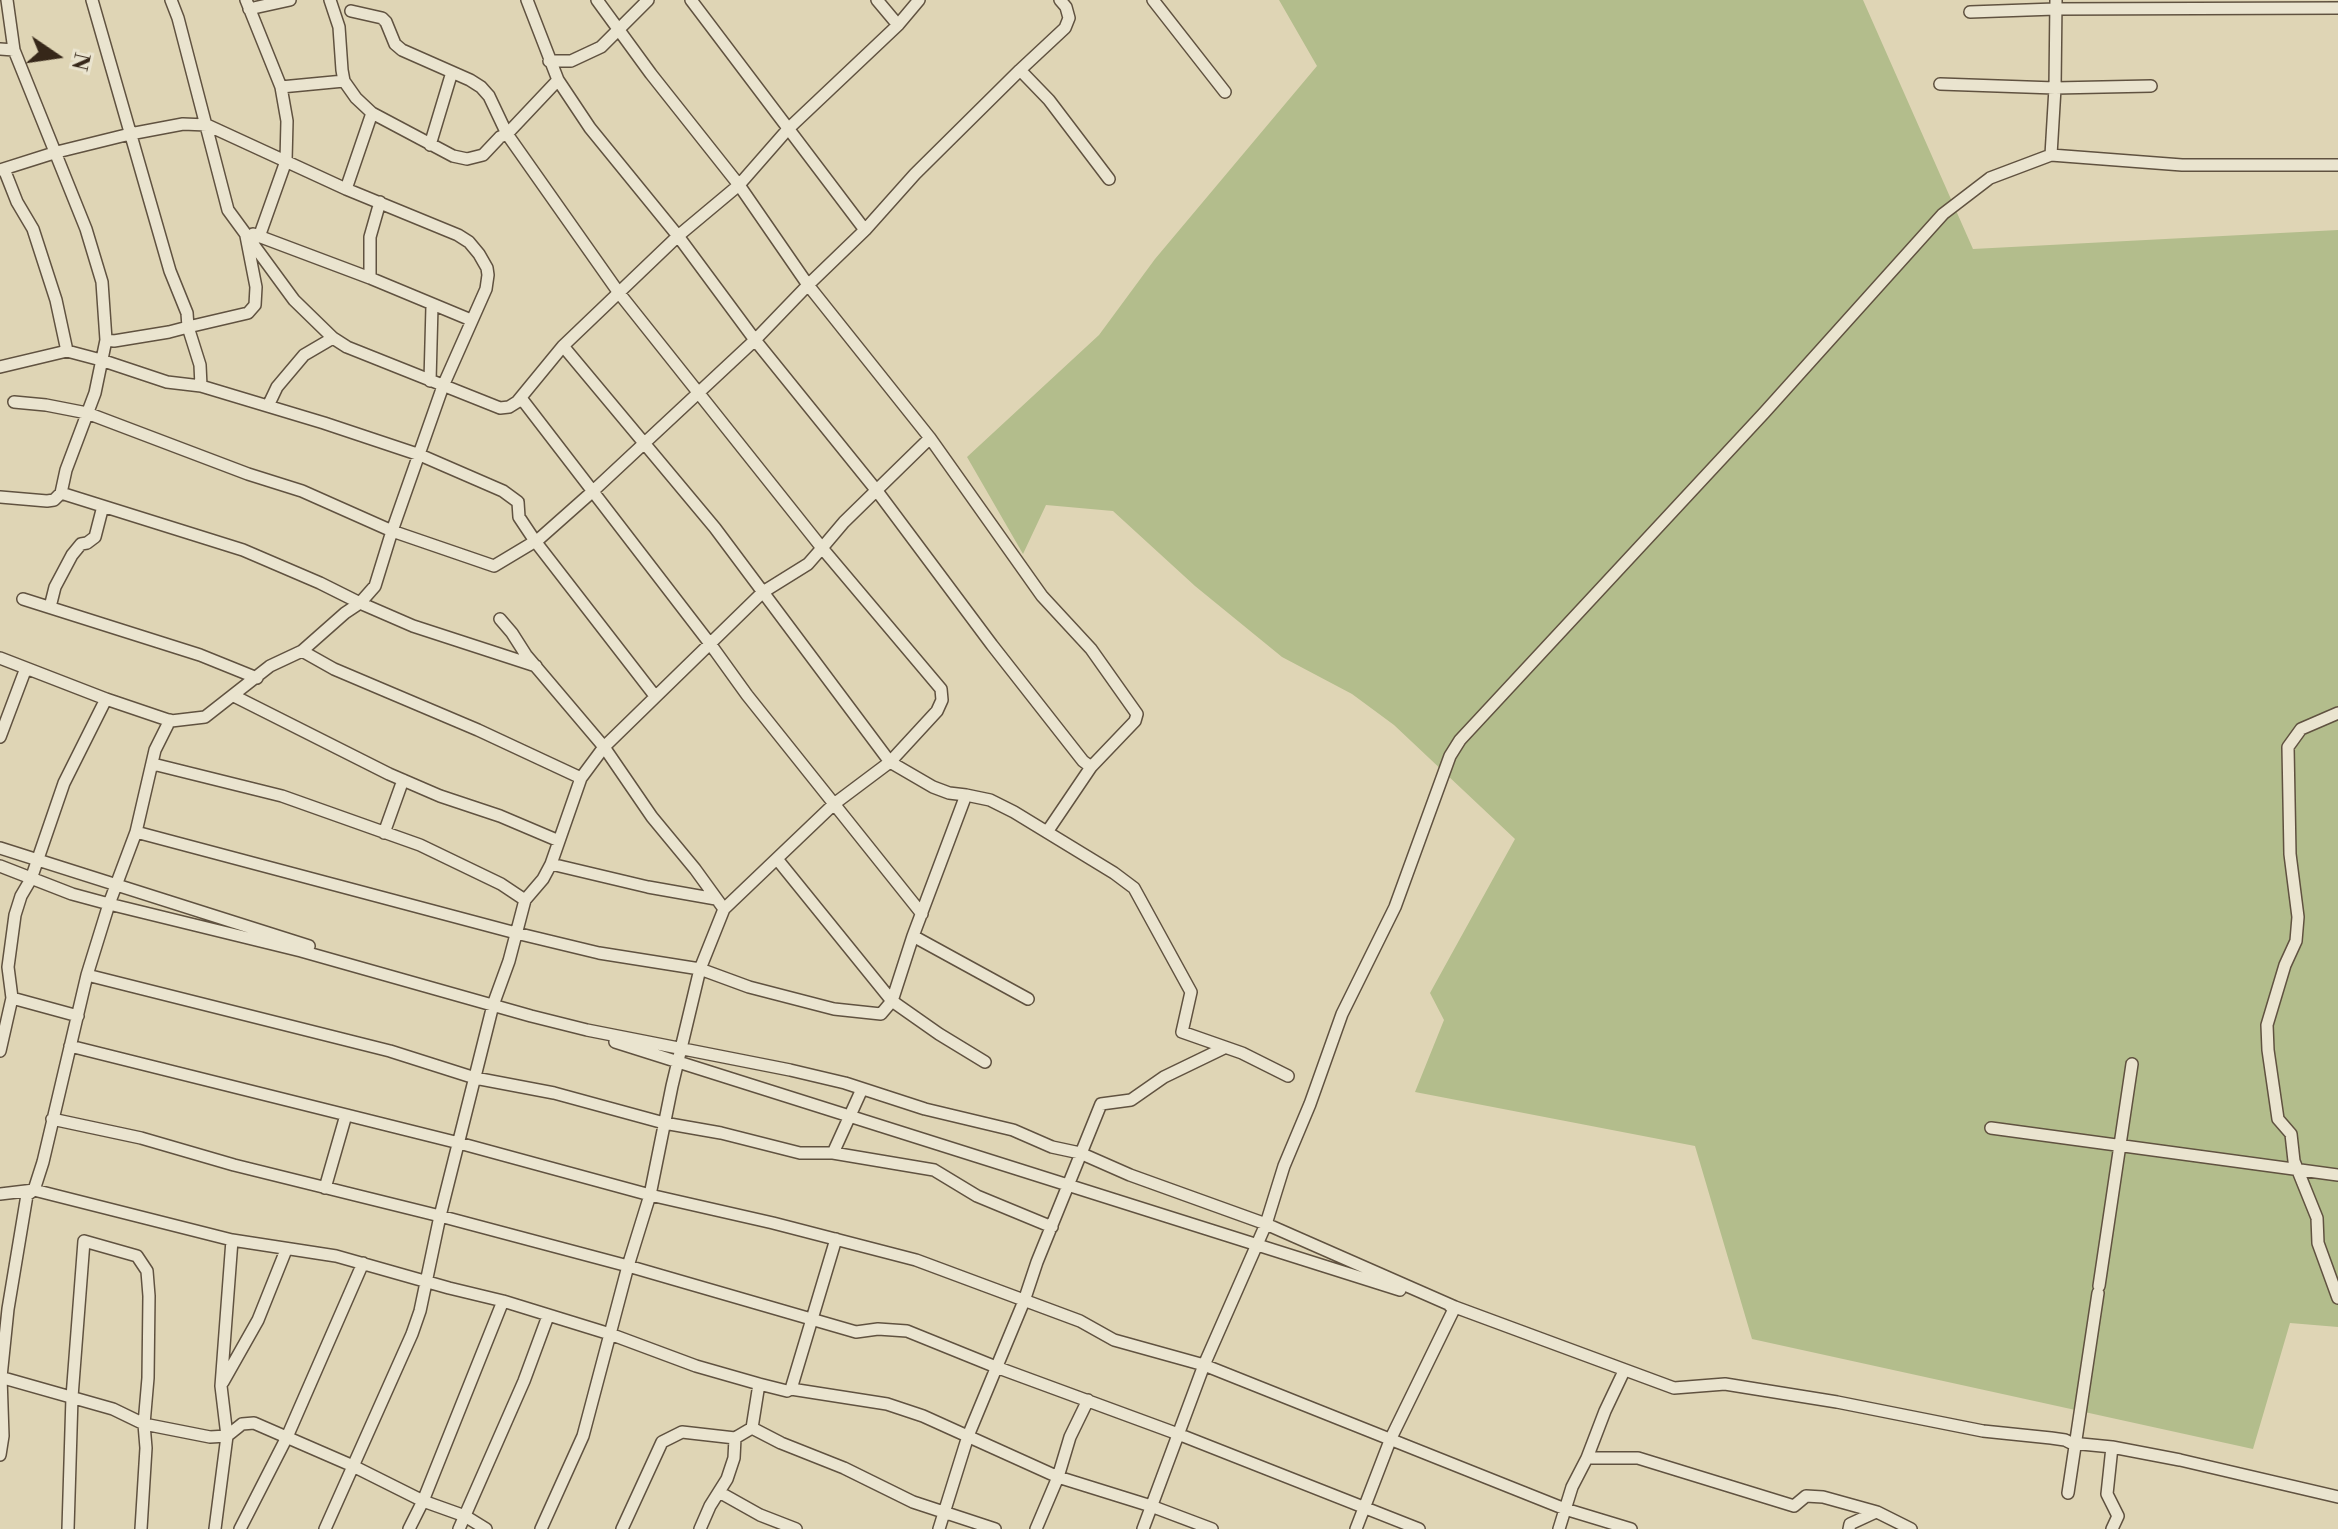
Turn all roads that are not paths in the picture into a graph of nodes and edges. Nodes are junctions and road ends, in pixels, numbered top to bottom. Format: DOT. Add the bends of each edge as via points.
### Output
graph roads {
  1 [pos="7,0"];
  2 [pos="92,0"];
  3 [pos="171,0"];
  4 [pos="290,0"];
  5 [pos="330,0"];
  6 [pos="362,0"];
  7 [pos="527,0"];
  8 [pos="597,0"];
  9 [pos="648,0"];
  10 [pos="691,0"];
  11 [pos="877,0"];
  12 [pos="919,0"];
  13 [pos="1060,0"];
  14 [pos="1153,0"];
  15 [pos="247,4"];
  16 [pos="2056,4"];
  17 [pos="2338,8"];
  18 [pos="351,11"];
  19 [pos="1970,12"];
  20 [pos="337,16"];
  21 [pos="898,25"];
  22 [pos="618,29"];
  23 [pos="0,49"];
  24 [pos="14,50"];
  25 [pos="549,61"];
  26 [pos="1020,70"];
  27 [pos="452,72"];
  28 [pos="558,80"];
  29 [pos="344,81"];
  30 [pos="1940,84"];
  31 [pos="2151,86"];
  32 [pos="281,87"];
  33 [pos="2055,88"];
  34 [pos="1225,92"];
  35 [pos="372,113"];
  36 [pos="207,125"];
  37 [pos="788,129"];
  38 [pos="130,134"];
  39 [pos="507,134"];
  40 [pos="430,145"];
  41 [pos="57,152"];
  42 [pos="2051,155"];
  43 [pos="286,161"];
  44 [pos="2338,165"];
  45 [pos="2,170"];
  46 [pos="1109,179"];
  47 [pos="739,185"];
  48 [pos="346,189"];
  49 [pos="380,202"];
  50 [pos="865,230"];
  51 [pos="245,231"];
  52 [pos="678,236"];
  53 [pos="259,237"];
  54 [pos="370,278"];
  55 [pos="808,285"];
  56 [pos="619,293"];
  57 [pos="432,306"];
  58 [pos="471,320"];
  59 [pos="188,327"];
  60 [pos="333,338"];
  61 [pos="106,340"];
  62 [pos="755,340"];
  63 [pos="563,346"];
  64 [pos="67,351"];
  65 [pos="101,360"];
  66 [pos="0,367"];
  67 [pos="430,381"];
  68 [pos="201,386"];
  69 [pos="443,386"];
  70 [pos="699,392"];
  71 [pos="521,398"];
  72 [pos="14,402"];
  73 [pos="268,406"];
  74 [pos="87,413"];
  75 [pos="930,438"];
  76 [pos="645,443"];
  77 [pos="420,455"];
  78 [pos="877,491"];
  79 [pos="592,492"];
  80 [pos="61,493"];
  81 [pos="0,497"];
  82 [pos="103,506"];
  83 [pos="392,531"];
  84 [pos="535,541"];
  85 [pos="822,548"];
  86 [pos="763,592"];
  87 [pos="23,599"];
  88 [pos="360,603"];
  89 [pos="50,607"];
  90 [pos="500,619"];
  91 [pos="711,645"];
  92 [pos="302,651"];
  93 [pos="0,658"];
  94 [pos="536,666"];
  95 [pos="26,668"];
  96 [pos="257,678"];
  97 [pos="234,696"];
  98 [pos="655,696"];
  99 [pos="106,699"];
  100 [pos="2338,713"];
  101 [pos="170,720"];
  102 [pos="0,737"];
  103 [pos="604,747"];
  104 [pos="890,762"];
  105 [pos="153,764"];
  106 [pos="1091,767"];
  107 [pos="581,778"];
  108 [pos="403,780"];
  109 [pos="966,795"];
  110 [pos="834,804"];
  111 [pos="136,832"];
  112 [pos="1047,832"];
  113 [pos="384,833"];
  114 [pos="559,841"];
  115 [pos="0,848"];
  116 [pos="777,859"];
  117 [pos="551,864"];
  118 [pos="0,866"];
  119 [pos="31,879"];
  120 [pos="525,900"];
  121 [pos="109,904"];
  122 [pos="720,904"];
  123 [pos="922,914"];
  124 [pos="516,933"];
  125 [pos="913,936"];
  126 [pos="700,969"];
  127 [pos="87,975"];
  128 [pos="12,998"];
  129 [pos="1028,999"];
  130 [pos="892,1001"];
  131 [pos="493,1005"];
  132 [pos="78,1016"];
  133 [pos="70,1046"];
  134 [pos="1224,1048"];
  135 [pos="682,1050"];
  136 [pos="0,1051"];
  137 [pos="985,1062"];
  138 [pos="2132,1064"];
  139 [pos="1288,1076"];
  140 [pos="475,1078"];
  141 [pos="862,1089"];
  142 [pos="346,1115"];
  143 [pos="52,1119"];
  144 [pos="664,1123"];
  145 [pos="1991,1128"];
  146 [pos="459,1143"];
  147 [pos="2120,1145"];
  148 [pos="833,1153"];
  149 [pos="1080,1153"];
  150 [pos="2296,1169"];
  151 [pos="2338,1175"];
  152 [pos="325,1188"];
  153 [pos="34,1190"];
  154 [pos="0,1194"];
  155 [pos="650,1195"];
  156 [pos="440,1216"];
  157 [pos="1266,1224"];
  158 [pos="1052,1227"];
  159 [pos="836,1239"];
  160 [pos="232,1240"];
  161 [pos="286,1250"];
  162 [pos="363,1263"];
  163 [pos="628,1266"];
  164 [pos="425,1281"];
  165 [pos="2338,1298"];
  166 [pos="503,1301"];
  167 [pos="1024,1301"];
  168 [pos="1455,1307"];
  169 [pos="548,1316"];
  170 [pos="814,1319"];
  171 [pos="610,1334"];
  172 [pos="1204,1365"];
  173 [pos="996,1367"];
  174 [pos="1624,1371"];
  175 [pos="0,1377"];
  176 [pos="759,1384"];
  177 [pos="221,1386"];
  178 [pos="791,1389"];
  179 [pos="72,1397"];
  180 [pos="1088,1400"];
  181 [pos="144,1424"];
  182 [pos="752,1428"];
  183 [pos="1178,1434"];
  184 [pos="1,1436"];
  185 [pos="227,1436"];
  186 [pos="968,1436"];
  187 [pos="287,1437"];
  188 [pos="735,1438"];
  189 [pos="1391,1438"];
  190 [pos="2076,1443"];
  191 [pos="2112,1447"];
  192 [pos="0,1455"];
  193 [pos="1587,1458"];
  194 [pos="353,1466"];
  195 [pos="1058,1477"];
  196 [pos="719,1492"];
  197 [pos="2068,1493"];
  198 [pos="2338,1497"];
  199 [pos="423,1501"];
  200 [pos="1151,1506"];
  201 [pos="1365,1507"];
  202 [pos="1565,1509"];
  203 [pos="944,1512"];
  204 [pos="1877,1512"];
  205 [pos="465,1516"];
  206 [pos="68,1529"];
  207 [pos="141,1529"];
  208 [pos="215,1529"];
  209 [pos="240,1529"];
  210 [pos="325,1529"];
  211 [pos="409,1529"];
  212 [pos="459,1529"];
  213 [pos="486,1529"];
  214 [pos="541,1529"];
  215 [pos="622,1529"];
  216 [pos="700,1529"];
  217 [pos="796,1529"];
  218 [pos="939,1529"];
  219 [pos="995,1529"];
  220 [pos="1036,1529"];
  221 [pos="1143,1529"];
  222 [pos="1212,1529"];
  223 [pos="1356,1529"];
  224 [pos="1419,1529"];
  225 [pos="1559,1529"];
  226 [pos="1631,1529"];
  227 [pos="1849,1529"];
  228 [pos="1911,1529"];
  229 [pos="2112,1529"];
  1 -- 24 [label="street"];
  2 -- 38 [label="street"];
  3 -- 36 [label="street"];
  4 -- 15 [label="street"];
  5 -- 20 [label="street"];
  6 -- 18 [label="street"];
  7 -- 25 [label="street"];
  8 -- 22 [label="street"];
  9 -- 22 [label="street"];
  10 -- 37 [label="street"];
  11 -- 21 [label="street"];
  12 -- 21 [label="street"];
  13 -- 26 [label="street" via="1069,18 1065,28"];
  14 -- 34 [label="street"];
  15 -- 32 [label="street"];
  16 -- 17 [label="street"];
  16 -- 19 [label="street"];
  16 -- 33 [label="street"];
  18 -- 20 [label="street"];
  18 -- 27 [label="street" via="382,18 402,50"];
  20 -- 29 [label="street"];
  21 -- 37 [label="street"];
  22 -- 25 [label="street" via="588,54"];
  22 -- 47 [label="street"];
  23 -- 24 [label="street"];
  24 -- 41 [label="street"];
  25 -- 28 [label="street"];
  26 -- 46 [label="street"];
  26 -- 50 [label="street"];
  27 -- 39 [label="street" via="489,96"];
  27 -- 40 [label="street"];
  28 -- 39 [label="street"];
  28 -- 52 [label="street"];
  29 -- 32 [label="street"];
  29 -- 35 [label="street"];
  30 -- 33 [label="street"];
  31 -- 33 [label="street"];
  32 -- 43 [label="street"];
  33 -- 42 [label="street"];
  35 -- 40 [label="street"];
  35 -- 48 [label="street"];
  36 -- 38 [label="street"];
  36 -- 43 [label="street"];
  36 -- 51 [label="street" via="228,210"];
  37 -- 47 [label="street"];
  37 -- 50 [label="street"];
  38 -- 41 [label="street"];
  38 -- 59 [label="street"];
  39 -- 40 [label="street" via="483,155 467,159"];
  39 -- 56 [label="street"];
  41 -- 45 [label="street"];
  41 -- 61 [label="street" via="102,282"];
  42 -- 44 [label="street" via="2182,165"];
  42 -- 157 [label="street" via="1990,178 1943,214 1460,740 1395,907 1342,1014"];
  43 -- 48 [label="street"];
  43 -- 53 [label="street"];
  45 -- 64 [label="street" via="33,229"];
  47 -- 52 [label="street"];
  47 -- 55 [label="street"];
  48 -- 49 [label="street"];
  49 -- 54 [label="street" via="370,237"];
  49 -- 58 [label="street" via="458,235 479,254 488,275"];
  50 -- 55 [label="street"];
  51 -- 53 [label="street"];
  51 -- 59 [label="street" via="255,305 248,313"];
  51 -- 60 [label="street" via="294,300"];
  52 -- 56 [label="street"];
  52 -- 62 [label="street"];
  53 -- 54 [label="street"];
  54 -- 57 [label="street"];
  55 -- 62 [label="street"];
  55 -- 75 [label="street"];
  56 -- 63 [label="street"];
  56 -- 70 [label="street"];
  57 -- 58 [label="street"];
  57 -- 67 [label="street"];
  58 -- 69 [label="street"];
  59 -- 61 [label="street"];
  59 -- 68 [label="street"];
  60 -- 67 [label="street"];
  60 -- 73 [label="street" via="304,355"];
  61 -- 65 [label="street"];
  62 -- 70 [label="street"];
  62 -- 78 [label="street"];
  63 -- 71 [label="street"];
  63 -- 76 [label="street"];
  64 -- 65 [label="street"];
  64 -- 66 [label="street"];
  65 -- 68 [label="street" via="167,382"];
  65 -- 74 [label="street"];
  67 -- 69 [label="street"];
  68 -- 73 [label="street"];
  69 -- 71 [label="street" via="500,408"];
  69 -- 77 [label="street"];
  70 -- 76 [label="street"];
  70 -- 85 [label="street"];
  71 -- 79 [label="street"];
  72 -- 74 [label="street"];
  73 -- 77 [label="street"];
  74 -- 80 [label="street"];
  74 -- 83 [label="street" via="302,491"];
  75 -- 78 [label="street"];
  75 -- 106 [label="street" via="1042,596 1091,649 1137,714"];
  76 -- 79 [label="street"];
  76 -- 86 [label="street"];
  77 -- 83 [label="street"];
  77 -- 84 [label="street" via="518,502 519,517"];
  78 -- 85 [label="street"];
  78 -- 106 [label="street"];
  79 -- 84 [label="street"];
  79 -- 91 [label="street"];
  80 -- 81 [label="street" via="47,501"];
  80 -- 82 [label="street"];
  82 -- 88 [label="street" via="243,550"];
  82 -- 89 [label="street" via="95,537 72,555"];
  83 -- 84 [label="street" via="494,566"];
  83 -- 88 [label="street" via="375,586"];
  84 -- 98 [label="street"];
  85 -- 86 [label="street" via="808,564"];
  85 -- 104 [label="street" via="941,689 937,711"];
  86 -- 91 [label="street"];
  86 -- 104 [label="street"];
  87 -- 89 [label="street"];
  88 -- 92 [label="street"];
  88 -- 94 [label="street"];
  89 -- 96 [label="street"];
  90 -- 94 [label="street"];
  91 -- 98 [label="street"];
  91 -- 110 [label="street"];
  92 -- 96 [label="street"];
  92 -- 107 [label="street"];
  93 -- 95 [label="street"];
  94 -- 103 [label="street"];
  95 -- 99 [label="street"];
  95 -- 102 [label="street"];
  96 -- 97 [label="street"];
  97 -- 101 [label="street" via="205,717"];
  97 -- 108 [label="street"];
  98 -- 103 [label="street"];
  99 -- 101 [label="street"];
  99 -- 119 [label="street" via="64,783"];
  100 -- 150 [label="street" via="2301,729 2288,747 2290,854 2298,917 2296,941 2267,1025 2278,1119 2291,1134"];
  101 -- 105 [label="street"];
  103 -- 107 [label="street"];
  103 -- 122 [label="street"];
  104 -- 109 [label="street" via="933,787"];
  104 -- 110 [label="street"];
  105 -- 111 [label="street"];
  105 -- 113 [label="street" via="282,796"];
  106 -- 112 [label="street"];
  107 -- 114 [label="street"];
  108 -- 113 [label="street"];
  108 -- 114 [label="street"];
  109 -- 112 [label="street" via="990,800"];
  109 -- 123 [label="street"];
  110 -- 116 [label="street"];
  110 -- 123 [label="street"];
  111 -- 121 [label="street"];
  111 -- 124 [label="street"];
  112 -- 134 [label="street" via="1134,888 1191,992 1182,1032"];
  113 -- 120 [label="street" via="457,861"];
  114 -- 117 [label="street"];
  115 -- 168 [label="street"];
  116 -- 122 [label="street"];
  116 -- 130 [label="street"];
  117 -- 120 [label="street"];
  117 -- 122 [label="street"];
  118 -- 119 [label="street"];
  119 -- 121 [label="street"];
  119 -- 128 [label="street" via="15,915 8,967"];
  120 -- 124 [label="street"];
  121 -- 127 [label="street"];
  121 -- 131 [label="street"];
  122 -- 126 [label="street"];
  123 -- 125 [label="street"];
  124 -- 126 [label="street"];
  124 -- 131 [label="street"];
  125 -- 129 [label="street"];
  125 -- 130 [label="street"];
  126 -- 130 [label="street" via="859,1014 881,1014"];
  126 -- 135 [label="street"];
  127 -- 132 [label="street"];
  127 -- 140 [label="street" via="390,1051"];
  128 -- 132 [label="street"];
  128 -- 136 [label="street"];
  130 -- 137 [label="street"];
  131 -- 135 [label="street"];
  131 -- 140 [label="street"];
  132 -- 133 [label="street"];
  133 -- 142 [label="street"];
  133 -- 143 [label="street"];
  134 -- 139 [label="street"];
  134 -- 149 [label="street" via="1131,1100 1101,1104"];
  135 -- 141 [label="street" via="775,1066"];
  135 -- 144 [label="street"];
  138 -- 147 [label="street"];
  140 -- 144 [label="street"];
  140 -- 146 [label="street"];
  141 -- 148 [label="street"];
  141 -- 149 [label="street"];
  142 -- 146 [label="street"];
  142 -- 152 [label="street"];
  143 -- 152 [label="street"];
  143 -- 153 [label="street"];
  144 -- 148 [label="street" via="800,1153"];
  144 -- 155 [label="street"];
  145 -- 147 [label="street"];
  146 -- 155 [label="street"];
  146 -- 156 [label="street"];
  147 -- 150 [label="street"];
  147 -- 190 [label="street"];
  148 -- 158 [label="street" via="934,1170 977,1196"];
  149 -- 157 [label="street"];
  149 -- 158 [label="street"];
  150 -- 151 [label="street"];
  150 -- 165 [label="street" via="2317,1218 2318,1243"];
  152 -- 156 [label="street"];
  153 -- 154 [label="street"];
  153 -- 160 [label="street"];
  153 -- 175 [label="street" via="27,1195"];
  155 -- 159 [label="street"];
  155 -- 163 [label="street"];
  156 -- 163 [label="street"];
  156 -- 164 [label="street"];
  157 -- 168 [label="street"];
  157 -- 172 [label="street"];
  158 -- 167 [label="street"];
  159 -- 167 [label="street" via="916,1260"];
  159 -- 170 [label="street"];
  160 -- 161 [label="street"];
  160 -- 177 [label="street"];
  161 -- 162 [label="street"];
  161 -- 177 [label="street" via="258,1320"];
  162 -- 164 [label="street"];
  162 -- 187 [label="street"];
  163 -- 170 [label="street"];
  163 -- 171 [label="street"];
  164 -- 166 [label="street"];
  164 -- 194 [label="street" via="412,1334"];
  166 -- 169 [label="street"];
  166 -- 199 [label="street"];
  167 -- 172 [label="street" via="1114,1340"];
  167 -- 173 [label="street"];
  168 -- 174 [label="street"];
  168 -- 189 [label="street"];
  169 -- 171 [label="street"];
  169 -- 205 [label="street"];
  170 -- 173 [label="street" via="856,1332 907,1331"];
  170 -- 178 [label="street"];
  171 -- 176 [label="street"];
  171 -- 214 [label="street" via="583,1436"];
  172 -- 183 [label="street"];
  172 -- 189 [label="street"];
  173 -- 180 [label="street"];
  173 -- 186 [label="street"];
  174 -- 190 [label="street" via="1674,1388 1725,1384"];
  174 -- 193 [label="street"];
  175 -- 179 [label="street"];
  175 -- 184 [label="street"];
  176 -- 178 [label="street"];
  176 -- 182 [label="street"];
  177 -- 185 [label="street"];
  178 -- 186 [label="street" via="887,1404"];
  179 -- 181 [label="street"];
  179 -- 181 [label="street" via="84,1241 137,1256 147,1271"];
  179 -- 206 [label="street"];
  180 -- 183 [label="street"];
  180 -- 195 [label="street"];
  181 -- 185 [label="street"];
  181 -- 207 [label="street"];
  182 -- 188 [label="street"];
  182 -- 203 [label="street"];
  183 -- 200 [label="street"];
  183 -- 201 [label="street"];
  184 -- 192 [label="street"];
  185 -- 187 [label="street" via="242,1424 254,1423"];
  185 -- 208 [label="street"];
  186 -- 195 [label="street"];
  186 -- 203 [label="street"];
  187 -- 194 [label="street"];
  187 -- 209 [label="street"];
  188 -- 196 [label="street" via="734,1458"];
  188 -- 215 [label="street" via="682,1432 662,1442"];
  189 -- 201 [label="street"];
  189 -- 202 [label="street"];
  190 -- 191 [label="street"];
  190 -- 197 [label="street"];
  191 -- 198 [label="street"];
  191 -- 229 [label="street" via="2107,1494 2118,1516"];
  193 -- 202 [label="street"];
  193 -- 204 [label="street" via="1638,1458 1794,1506 1806,1496 1823,1497"];
  194 -- 199 [label="street"];
  194 -- 210 [label="street"];
  195 -- 200 [label="street"];
  195 -- 220 [label="street"];
  196 -- 216 [label="street"];
  196 -- 217 [label="street"];
  199 -- 205 [label="street"];
  199 -- 211 [label="street"];
  200 -- 221 [label="street"];
  200 -- 222 [label="street"];
  201 -- 223 [label="street"];
  201 -- 224 [label="street"];
  202 -- 225 [label="street"];
  202 -- 226 [label="street"];
  203 -- 218 [label="street"];
  203 -- 219 [label="street"];
  204 -- 227 [label="street"];
  204 -- 228 [label="street"];
  205 -- 212 [label="street"];
  205 -- 213 [label="street"];
}
